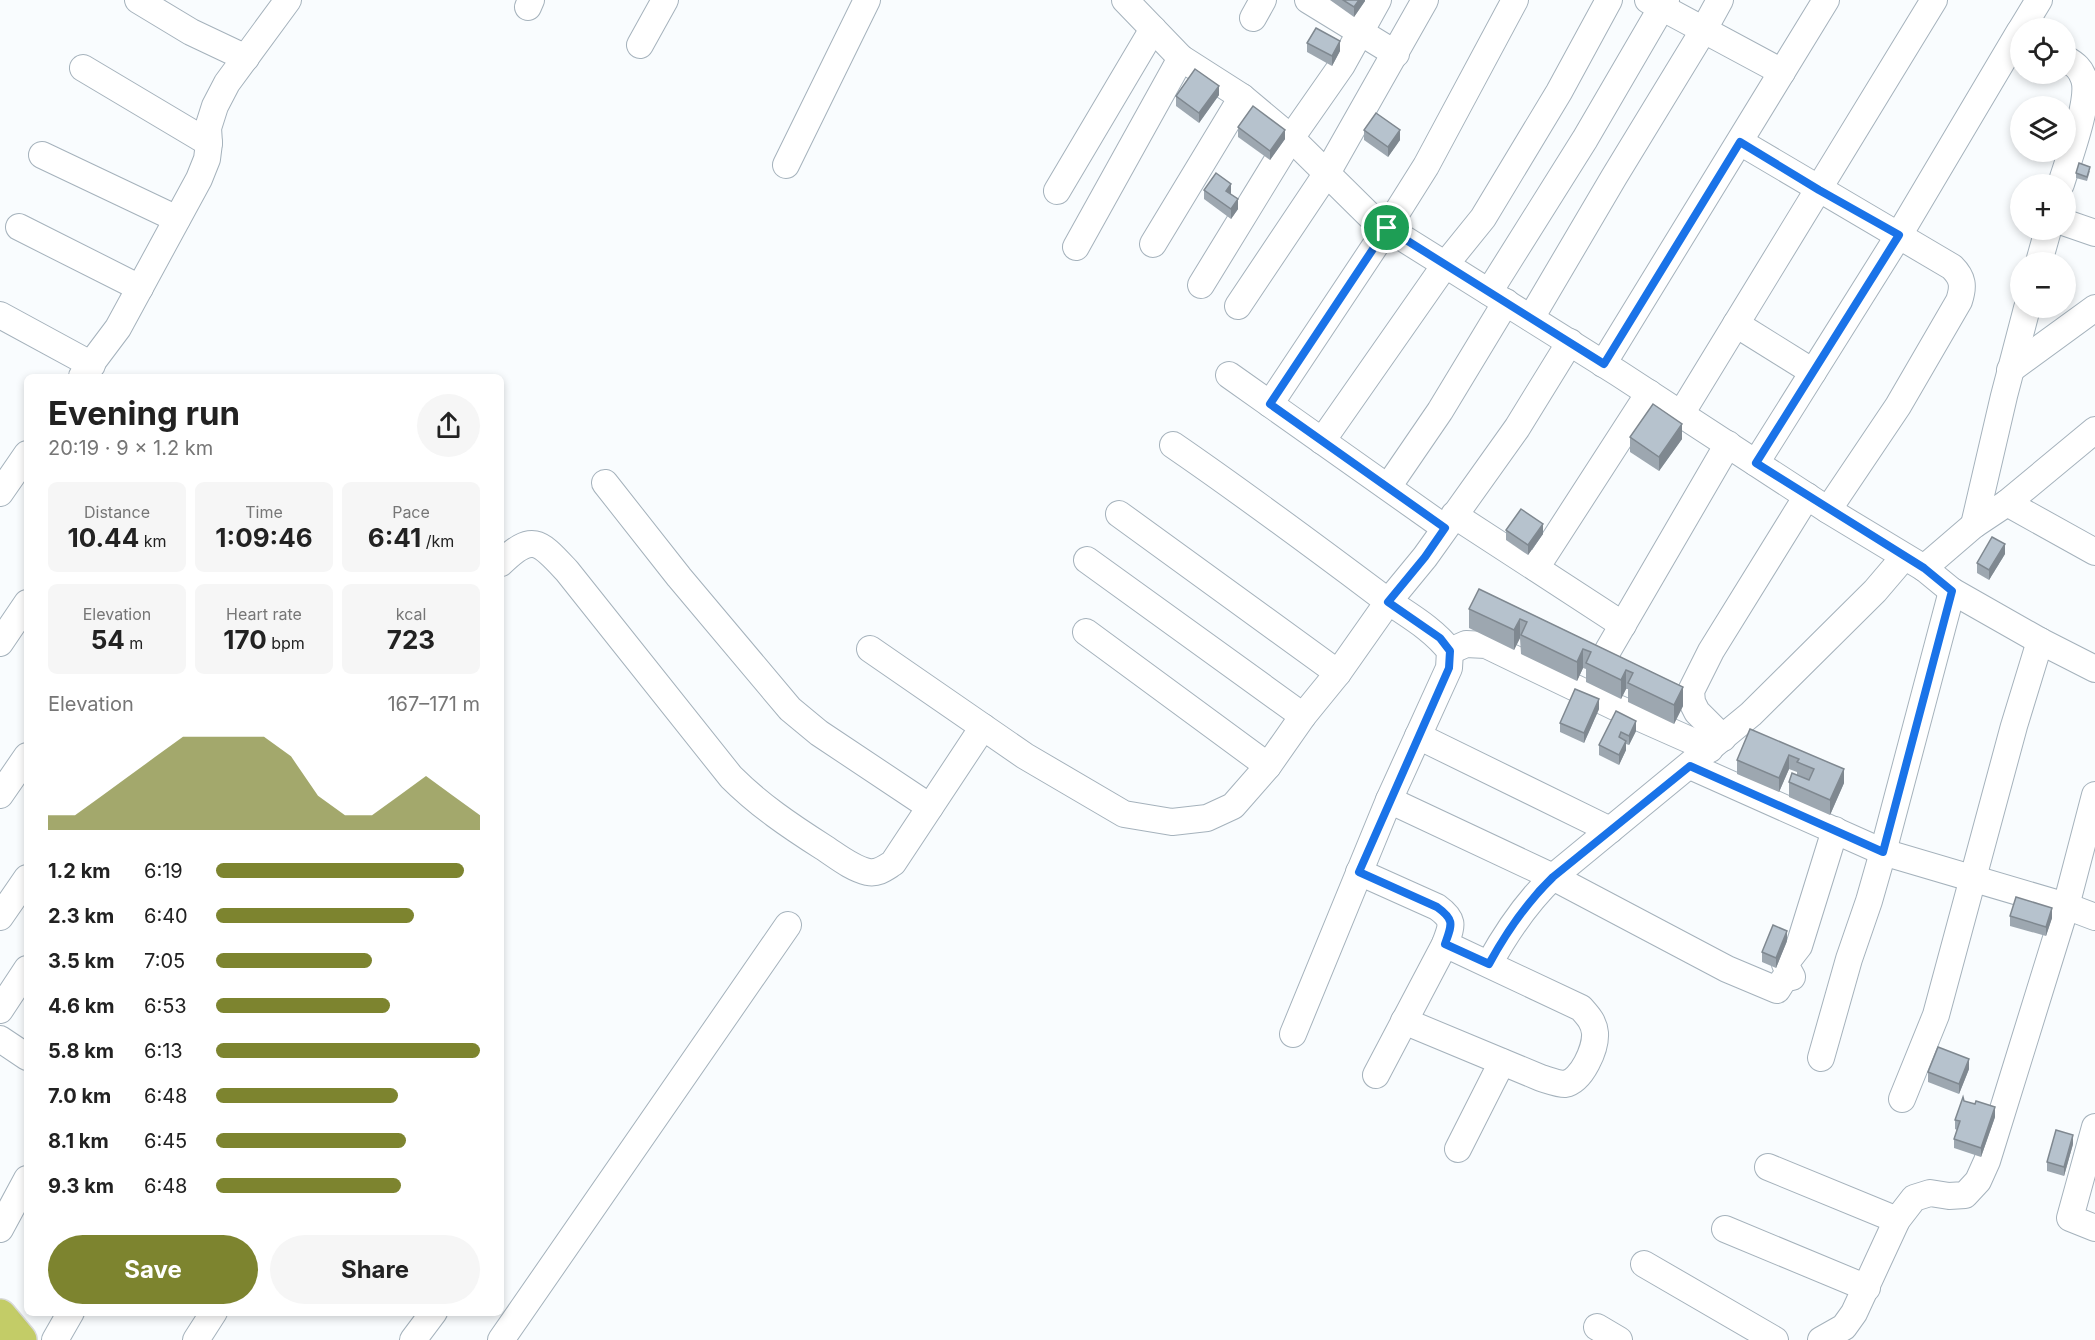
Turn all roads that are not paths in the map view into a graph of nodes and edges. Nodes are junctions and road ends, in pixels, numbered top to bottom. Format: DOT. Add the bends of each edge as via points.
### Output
graph roads {
  1 [pos="138,0"];
  2 [pos="288,0"];
  3 [pos="665,0"];
  4 [pos="867,0"];
  5 [pos="1125,0"];
  6 [pos="1308,0"];
  7 [pos="1378,0"];
  8 [pos="1425,0"];
  9 [pos="1515,0"];
  10 [pos="1609,0"];
  11 [pos="1720,0"];
  12 [pos="1826,0"];
  13 [pos="1934,0"];
  14 [pos="2039,0"];
  15 [pos="1659,2"];
  16 [pos="2029,18"];
  17 [pos="1153,29"];
  18 [pos="1703,31"];
  19 [pos="1360,32"];
  20 [pos="640,45"];
  21 [pos="2010,51"];
  22 [pos="1396,54"];
  23 [pos="246,58"];
  24 [pos="1180,58"];
  25 [pos="2076,64"];
  26 [pos="83,68"];
  27 [pos="1782,72"];
  28 [pos="1242,97"];
  29 [pos="2087,128"];
  30 [pos="1291,138"];
  31 [pos="1740,142"];
  32 [pos="209,143"];
  33 [pos="42,155"];
  34 [pos="786,165"];
  35 [pos="1327,173"];
  36 [pos="2066,174"];
  37 [pos="1819,190"];
  38 [pos="1057,191"];
  39 [pos="177,219"];
  40 [pos="2076,226"];
  41 [pos="19,227"];
  42 [pos="1387,228"];
  43 [pos="2095,233"];
  44 [pos="1899,235"];
  45 [pos="1153,244"];
  46 [pos="1076,247"];
  47 [pos="1445,265"];
  48 [pos="1201,285"];
  49 [pos="140,288"];
  50 [pos="1497,297"];
  51 [pos="1238,306"];
  52 [pos="2095,308"];
  53 [pos="0,315"];
  54 [pos="1531,318"];
  55 [pos="2024,318"];
  56 [pos="1736,324"];
  57 [pos="1570,342"];
  58 [pos="1604,364"];
  59 [pos="87,370"];
  60 [pos="2010,370"];
  61 [pos="1813,372"];
  62 [pos="1229,375"];
  63 [pos="1649,393"];
  64 [pos="1270,404"];
  65 [pos="1681,414"];
  66 [pos="2095,430"];
  67 [pos="1322,441"];
  68 [pos="1728,444"];
  69 [pos="1173,445"];
  70 [pos="24,458"];
  71 [pos="1756,463"];
  72 [pos="605,483"];
  73 [pos="1388,487"];
  74 [pos="0,493"];
  75 [pos="1807,496"];
  76 [pos="2007,503"];
  77 [pos="1828,510"];
  78 [pos="1119,514"];
  79 [pos="1450,522"];
  80 [pos="1974,525"];
  81 [pos="2095,552"];
  82 [pos="1087,560"];
  83 [pos="504,561"];
  84 [pos="1914,563"];
  85 [pos="1536,568"];
  86 [pos="1952,591"];
  87 [pos="1388,602"];
  88 [pos="24,607"];
  89 [pos="1623,625"];
  90 [pos="1086,632"];
  91 [pos="2040,641"];
  92 [pos="0,643"];
  93 [pos="870,649"];
  94 [pos="1450,651"];
  95 [pos="2095,669"];
  96 [pos="1338,673"];
  97 [pos="1590,680"];
  98 [pos="1303,716"];
  99 [pos="983,728"];
  100 [pos="1418,736"];
  101 [pos="1716,743"];
  102 [pos="24,760"];
  103 [pos="1268,766"];
  104 [pos="1690,766"];
  105 [pos="0,795"];
  106 [pos="2095,795"];
  107 [pos="1389,800"];
  108 [pos="930,807"];
  109 [pos="1610,830"];
  110 [pos="1835,830"];
  111 [pos="1883,852"];
  112 [pos="1359,872"];
  113 [pos="1553,877"];
  114 [pos="1974,880"];
  115 [pos="24,882"];
  116 [pos="2066,906"];
  117 [pos="0,917"];
  118 [pos="2095,918"];
  119 [pos="788,925"];
  120 [pos="1445,944"];
  121 [pos="1489,964"];
  122 [pos="24,974"];
  123 [pos="0,1010"];
  124 [pos="1404,1021"];
  125 [pos="1293,1034"];
  126 [pos="0,1039"];
  127 [pos="24,1055"];
  128 [pos="1821,1058"];
  129 [pos="1502,1062"];
  130 [pos="1376,1075"];
  131 [pos="1902,1099"];
  132 [pos="2095,1127"];
  133 [pos="1458,1149"];
  134 [pos="1768,1167"];
  135 [pos="24,1185"];
  136 [pos="1897,1220"];
  137 [pos="2095,1228"];
  138 [pos="0,1229"];
  139 [pos="1725,1229"];
  140 [pos="1644,1264"];
  141 [pos="1867,1288"];
  142 [pos="0,1316"];
  143 [pos="69,1316"];
  144 [pos="211,1316"];
  145 [pos="431,1316"];
  146 [pos="20,1340"];
  147 [pos="55,1340"];
  148 [pos="196,1340"];
  149 [pos="413,1340"];
  150 [pos="501,1340"];
  151 [pos="1775,1340"];
  152 [pos="1821,1340"];
  1 -- 23 [label="street" via="191,33"];
  2 -- 23 [label="street"];
  3 -- 20 [label="street"];
  4 -- 34 [label="street"];
  5 -- 17 [label="street"];
  6 -- 19 [label="street"];
  7 -- 19 [label="street"];
  8 -- 22 [label="street"];
  9 -- 42 [label="street" via="1426,166"];
  10 -- 47 [label="street" via="1507,180 1483,218"];
  11 -- 18 [label="street"];
  12 -- 27 [label="street"];
  13 -- 37 [label="street"];
  14 -- 16 [label="street"];
  15 -- 18 [label="street"];
  15 -- 50 [label="street"];
  17 -- 24 [label="street"];
  17 -- 38 [label="street"];
  18 -- 27 [label="street"];
  18 -- 54 [label="street"];
  19 -- 22 [label="street"];
  19 -- 30 [label="street"];
  21 -- 44 [label="street"];
  22 -- 35 [label="street"];
  23 -- 32 [label="street" via="215,106 208,128"];
  24 -- 28 [label="street"];
  24 -- 46 [label="street"];
  25 -- 29 [label="street" via="2085,80"];
  26 -- 32 [label="street"];
  27 -- 31 [label="street"];
  28 -- 30 [label="street"];
  28 -- 45 [label="street"];
  29 -- 36 [label="street"];
  30 -- 35 [label="street"];
  30 -- 48 [label="street"];
  31 -- 37 [label="street"];
  31 -- 58 [label="street"];
  32 -- 39 [label="street" via="199,179"];
  33 -- 39 [label="street"];
  35 -- 42 [label="street"];
  35 -- 51 [label="street"];
  37 -- 44 [label="street"];
  37 -- 56 [label="street"];
  39 -- 49 [label="street"];
  40 -- 43 [label="street"];
  41 -- 49 [label="street"];
  42 -- 47 [label="street"];
  42 -- 64 [label="street"];
  44 -- 61 [label="street"];
  44 -- 77 [label="street" via="1952,267 1961,276 1963,288 1898,405"];
  47 -- 50 [label="street"];
  47 -- 67 [label="street"];
  49 -- 59 [label="street" via="118,328"];
  50 -- 54 [label="street"];
  50 -- 73 [label="street" via="1440,411"];
  52 -- 60 [label="street"];
  53 -- 59 [label="street"];
  54 -- 57 [label="street"];
  55 -- 60 [label="street"];
  56 -- 61 [label="street"];
  56 -- 65 [label="street"];
  57 -- 58 [label="street"];
  57 -- 79 [label="street" via="1517,428"];
  58 -- 63 [label="street"];
  60 -- 80 [label="street"];
  61 -- 71 [label="street"];
  62 -- 64 [label="street"];
  63 -- 65 [label="street"];
  63 -- 85 [label="street"];
  64 -- 67 [label="street"];
  65 -- 68 [label="street"];
  66 -- 76 [label="street"];
  67 -- 73 [label="street"];
  68 -- 71 [label="street"];
  68 -- 89 [label="street"];
  69 -- 87 [label="street"];
  70 -- 74 [label="street"];
  71 -- 75 [label="street"];
  72 -- 108 [label="street" via="790,709 819,733"];
  73 -- 79 [label="street"];
  75 -- 77 [label="street"];
  75 -- 101 [label="street" via="1711,651 1691,691 1692,702"];
  76 -- 80 [label="street"];
  76 -- 81 [label="street"];
  77 -- 84 [label="street"];
  78 -- 96 [label="street"];
  79 -- 85 [label="street"];
  79 -- 87 [label="street"];
  80 -- 84 [label="street"];
  82 -- 98 [label="street"];
  83 -- 108 [label="street" via="522,546 534,543 546,548 731,777 775,816 848,864 869,873 893,863"];
  84 -- 86 [label="street"];
  84 -- 101 [label="street" via="1867,599 1751,714"];
  85 -- 89 [label="street"];
  86 -- 91 [label="street"];
  86 -- 111 [label="street"];
  87 -- 94 [label="street" via="1440,638"];
  87 -- 96 [label="street"];
  88 -- 92 [label="street"];
  89 -- 97 [label="street"];
  90 -- 103 [label="street"];
  91 -- 95 [label="street"];
  91 -- 114 [label="street"];
  93 -- 99 [label="street"];
  94 -- 97 [label="street" via="1467,644 1486,645"];
  94 -- 100 [label="street" via="1449,668"];
  96 -- 98 [label="street"];
  97 -- 101 [label="street"];
  98 -- 103 [label="street"];
  99 -- 103 [label="street" via="1124,814 1172,822 1208,818 1233,806"];
  99 -- 108 [label="street"];
  100 -- 107 [label="street"];
  100 -- 109 [label="street"];
  101 -- 104 [label="street"];
  102 -- 105 [label="street"];
  104 -- 109 [label="street"];
  104 -- 110 [label="street"];
  106 -- 116 [label="street"];
  107 -- 112 [label="street"];
  107 -- 113 [label="street"];
  109 -- 113 [label="street"];
  110 -- 111 [label="street"];
  110 -- 113 [label="street" via="1799,946 1785,964 1792,977 1784,979 1777,990 1727,969"];
  111 -- 114 [label="street"];
  111 -- 128 [label="street"];
  112 -- 120 [label="street" via="1448,915 1452,924"];
  112 -- 125 [label="street"];
  113 -- 121 [label="street" via="1518,915"];
  114 -- 116 [label="street"];
  114 -- 131 [label="street" via="1936,1015"];
  115 -- 117 [label="street"];
  116 -- 118 [label="street"];
  116 -- 136 [label="street" via="1978,1181 1965,1195 1930,1192 1914,1198"];
  119 -- 150 [label="street"];
  120 -- 121 [label="street"];
  120 -- 124 [label="street"];
  121 -- 129 [label="street" via="1581,1008 1592,1019 1595,1035 1579,1077 1564,1084"];
  122 -- 123 [label="street"];
  124 -- 129 [label="street"];
  124 -- 130 [label="street"];
  126 -- 127 [label="street"];
  129 -- 133 [label="street"];
  132 -- 137 [label="street" via="2070,1218"];
  134 -- 136 [label="street"];
  135 -- 138 [label="street"];
  136 -- 141 [label="street"];
  139 -- 141 [label="street"];
  140 -- 151 [label="street"];
  141 -- 152 [label="street" via="1844,1327"];
  142 -- 146 [label="highway"];
  143 -- 147 [label="street"];
  144 -- 148 [label="street"];
  145 -- 149 [label="street"];
}
